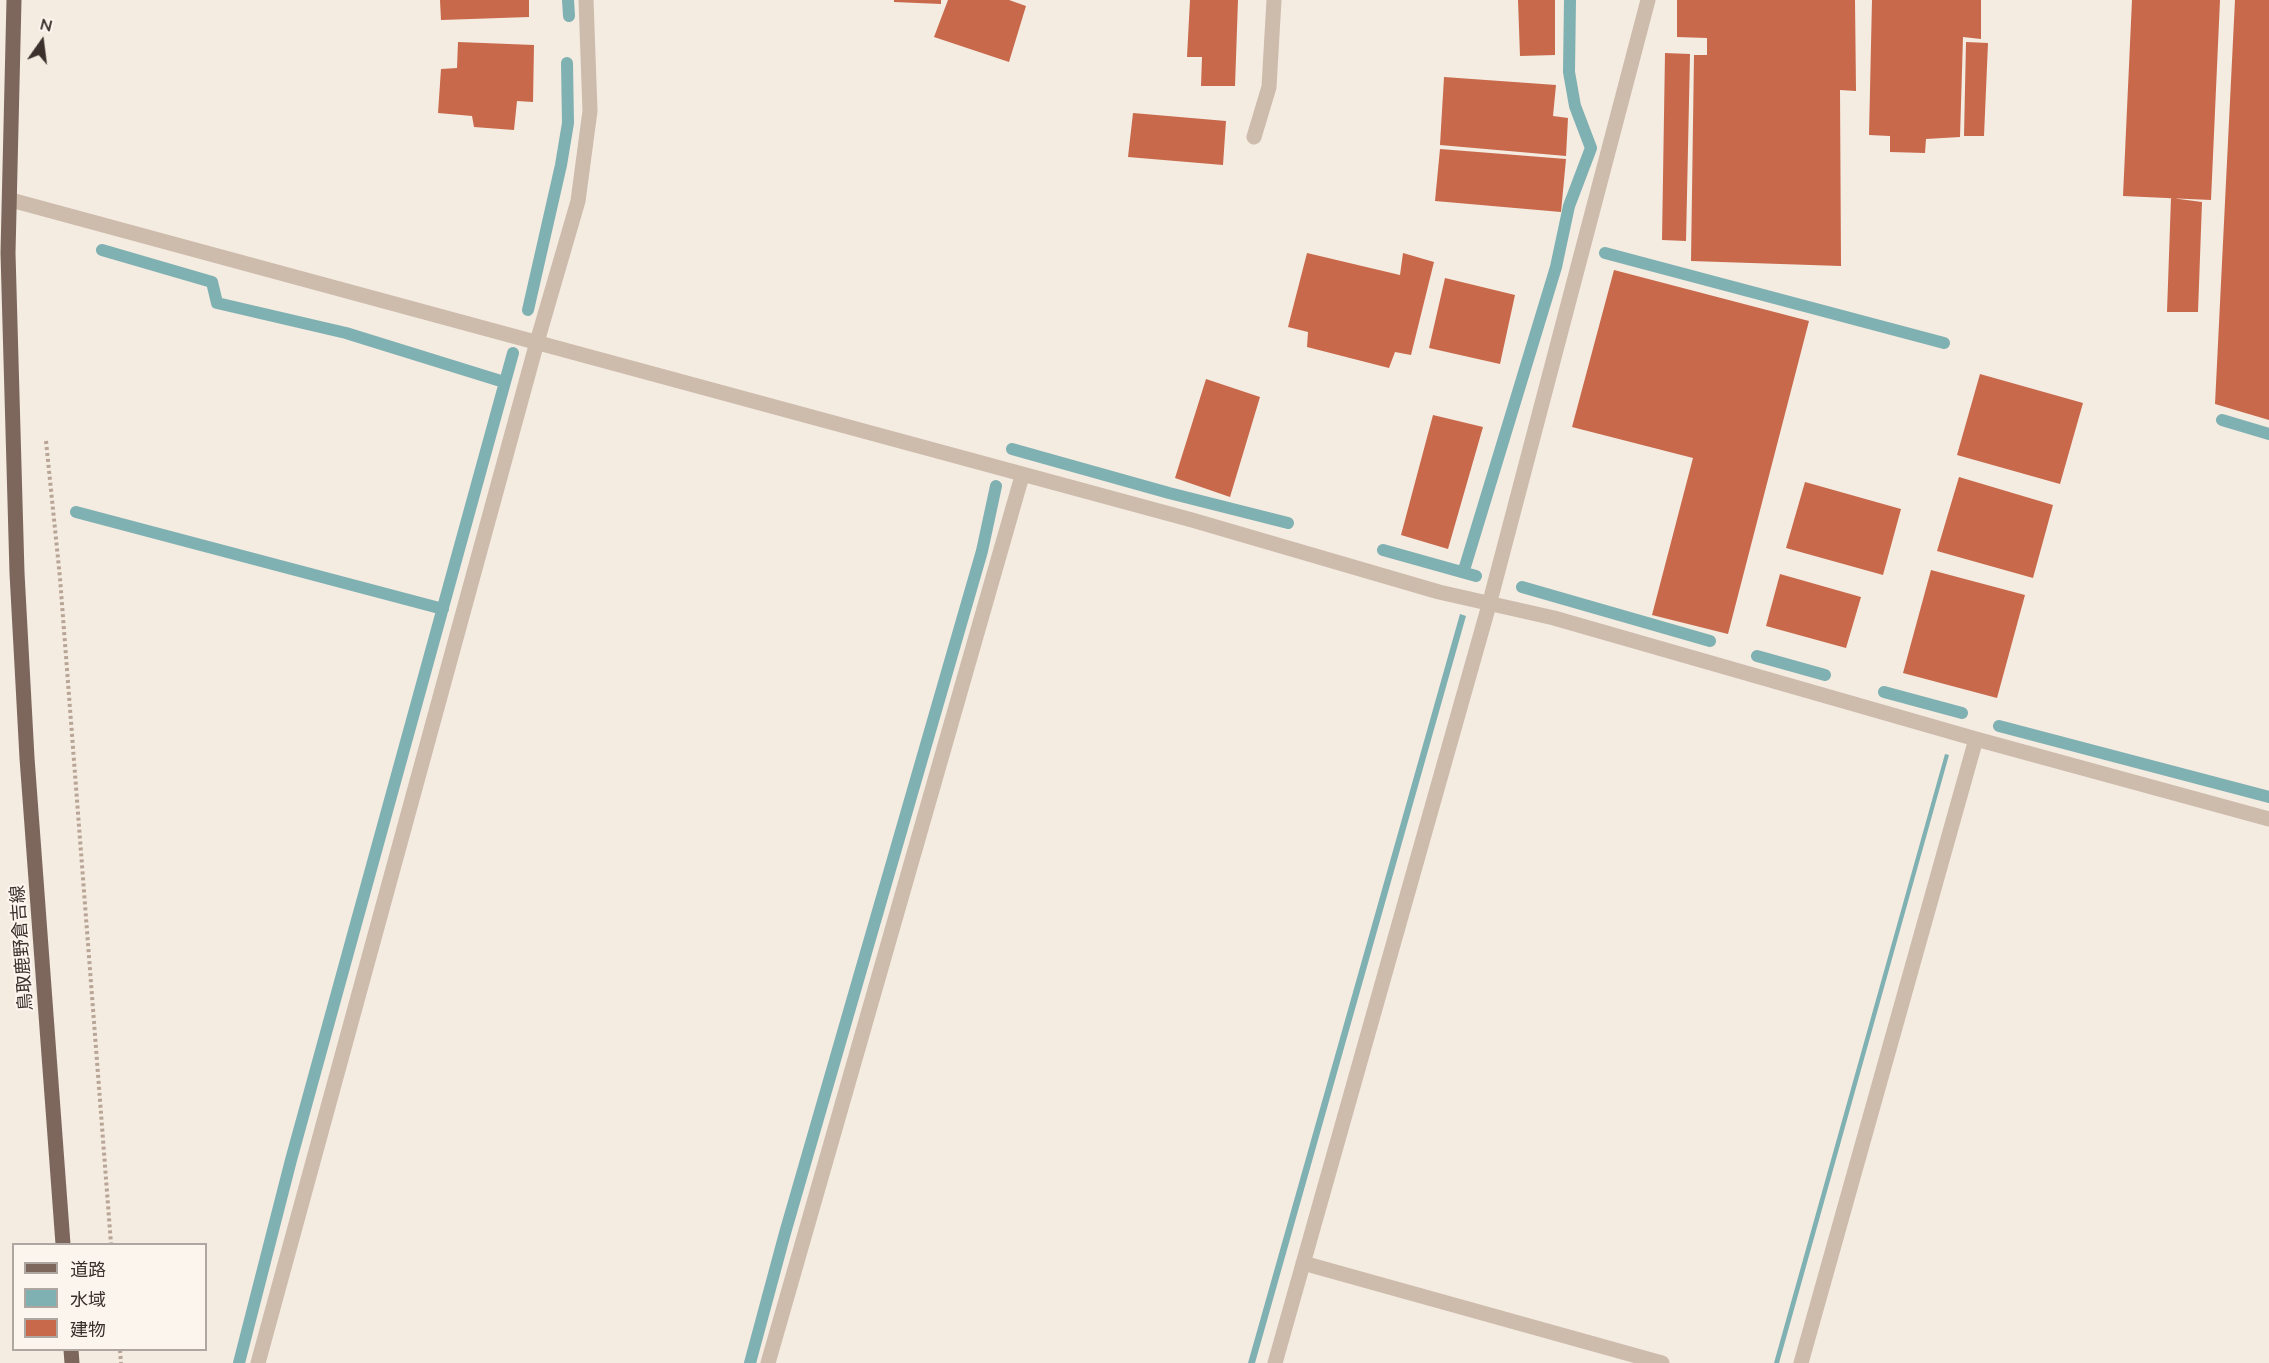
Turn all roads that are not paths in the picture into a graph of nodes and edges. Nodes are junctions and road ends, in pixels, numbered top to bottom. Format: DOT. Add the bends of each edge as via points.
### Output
graph roads {
  1 [pos="14,0"];
  2 [pos="586,0"];
  3 [pos="1274,0"];
  4 [pos="1648,0"];
  5 [pos="1254,137"];
  6 [pos="11,200"];
  7 [pos="537,342"];
  8 [pos="1022,476"];
  9 [pos="1489,605"];
  10 [pos="1976,739"];
  11 [pos="2269,819"];
  12 [pos="63,1243"];
  13 [pos="1303,1263"];
  14 [pos="258,1363"];
  15 [pos="768,1363"];
  16 [pos="1275,1363"];
  17 [pos="1662,1363"];
  18 [pos="1801,1363"];
  1 -- 6 [label="main road, 鳥取鹿野倉吉線"];
  2 -- 7 [label="street" via="590,111 578,201"];
  3 -- 5 [label="street" via="1269,87"];
  4 -- 9 [label="street"];
  6 -- 7 [label="street"];
  6 -- 12 [label="main road, 鳥取鹿野倉吉線" via="8,253 17,573"];
  7 -- 8 [label="street"];
  7 -- 14 [label="street"];
  8 -- 9 [label="street"];
  8 -- 15 [label="street"];
  9 -- 10 [label="street" via="1554,618"];
  9 -- 13 [label="street"];
  10 -- 11 [label="street"];
  10 -- 18 [label="street"];
  13 -- 16 [label="street"];
  13 -- 17 [label="street"];
}
